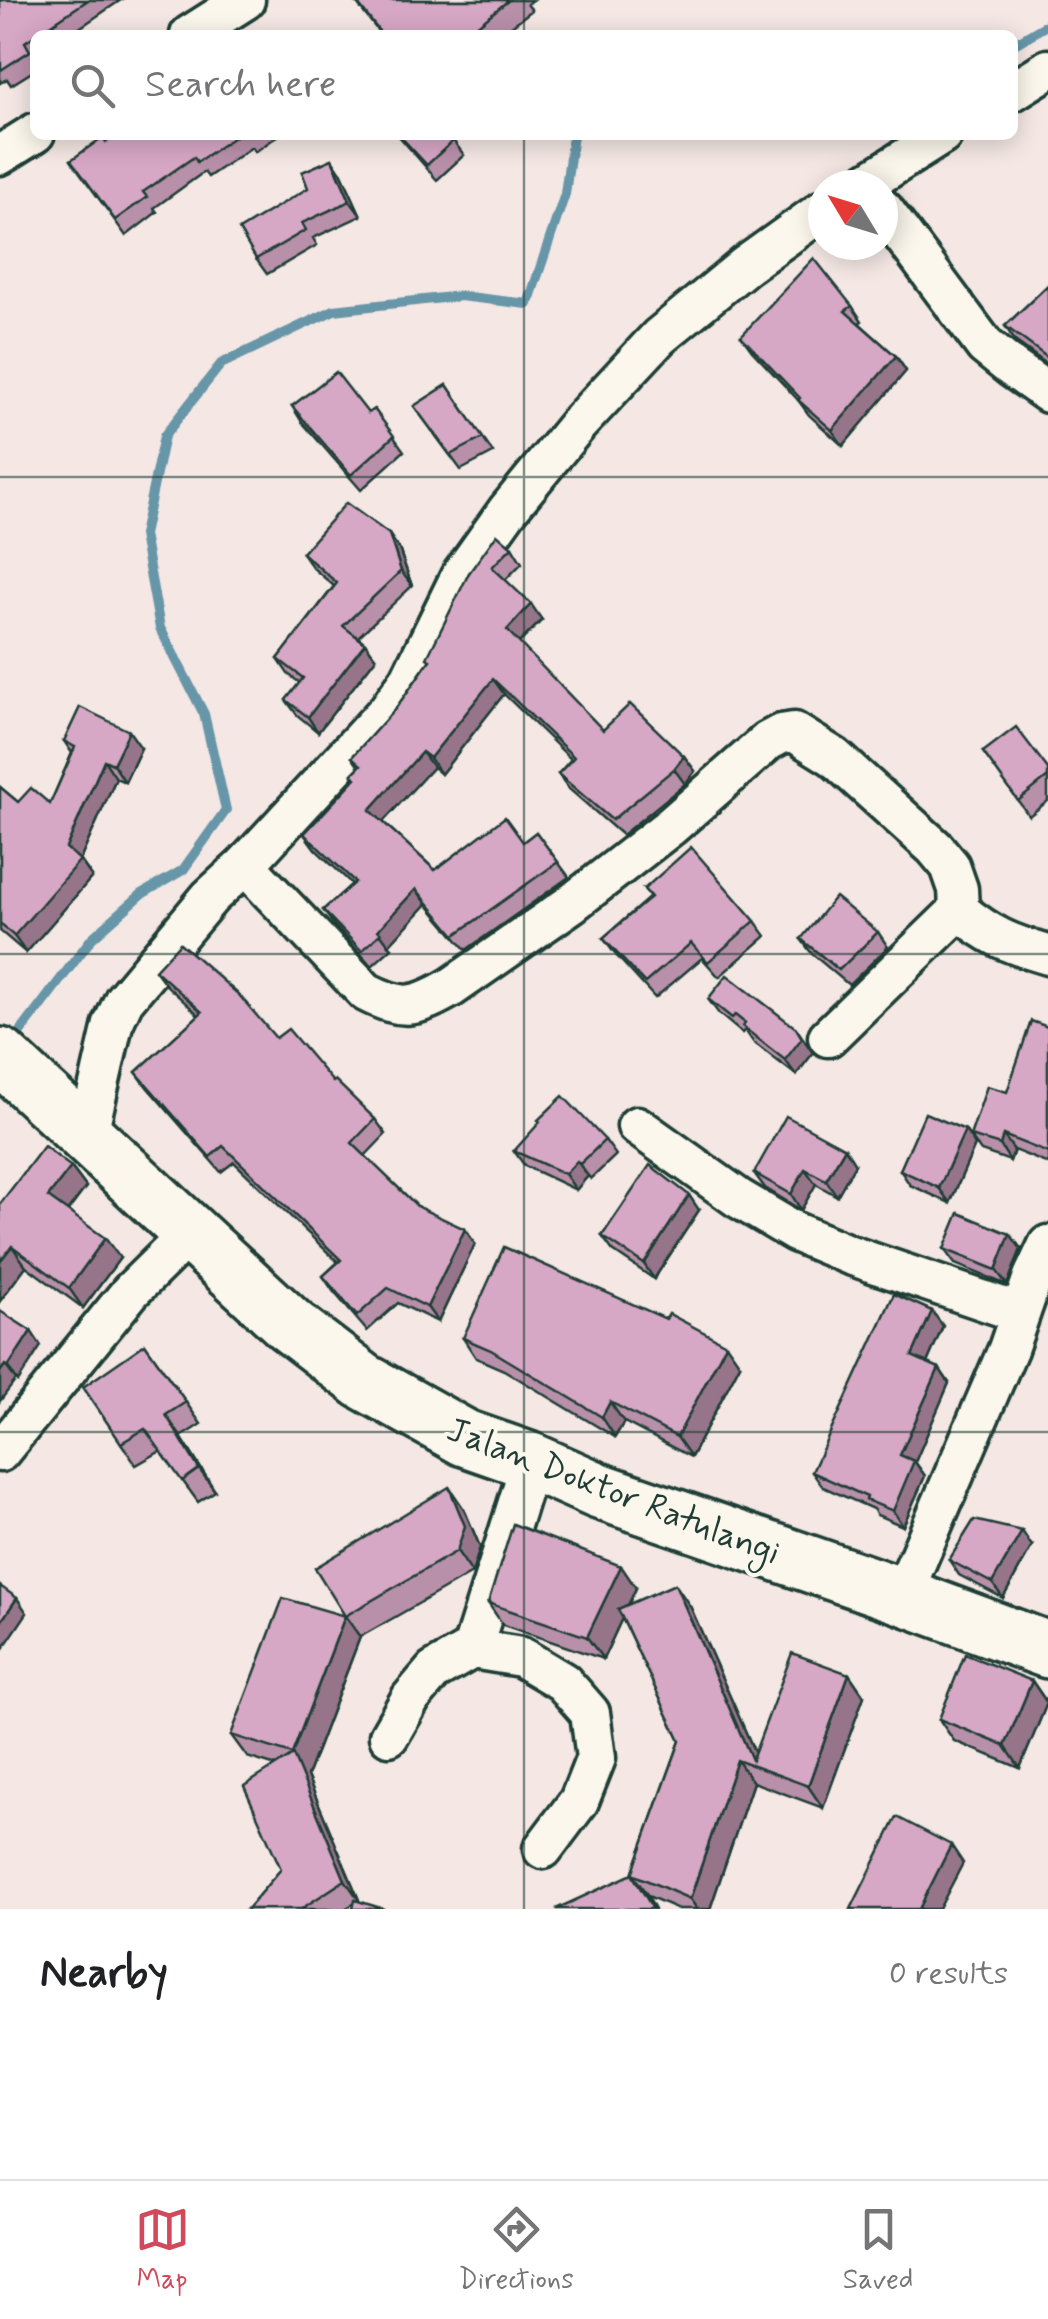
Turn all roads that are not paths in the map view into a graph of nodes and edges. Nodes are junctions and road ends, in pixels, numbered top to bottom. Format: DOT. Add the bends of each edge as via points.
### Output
graph roads {
  1 [pos="245,0"];
  2 [pos="198,30"];
  3 [pos="1048,69"];
  4 [pos="1018,88"];
  5 [pos="30,136"];
  6 [pos="934,140"];
  7 [pos="0,155"];
  8 [pos="887,170"];
  9 [pos="808,221"];
  10 [pos="898,230"];
  11 [pos="1048,393"];
  12 [pos="245,864"];
  13 [pos="959,910"];
  14 [pos="1048,955"];
  15 [pos="828,1037"];
  16 [pos="12,1067"];
  17 [pos="637,1126"];
  18 [pos="87,1138"];
  19 [pos="191,1232"];
  20 [pos="1043,1269"];
  21 [pos="1020,1313"];
  22 [pos="0,1452"];
  23 [pos="532,1460"];
  24 [pos="902,1596"];
  25 [pos="472,1649"];
  26 [pos="1048,1650"];
  27 [pos="389,1736"];
  28 [pos="542,1849"];
  1 -- 2 [label="street"];
  3 -- 4 [label="street"];
  5 -- 7 [label="street"];
  6 -- 8 [label="street"];
  9 -- 12 [label="street" via="659,337 578,424 468,565 388,710"];
  10 -- 11 [label="street" via="985,346"];
  12 -- 13 [label="street" via="366,992 410,1005 452,987 571,904 768,742 794,732 834,757 935,848 950,866"];
  12 -- 18 [label="street" via="124,1000"];
  13 -- 14 [label="street" via="1002,940"];
  13 -- 15 [label="street"];
  16 -- 18 [label="highway, Jalan Doktor Ratulangi"];
  17 -- 21 [label="street" via="795,1232"];
  18 -- 19 [label="highway, Jalan Doktor Ratulangi"];
  19 -- 22 [label="street" via="131,1291"];
  19 -- 23 [label="highway, Jalan Doktor Ratulangi" via="363,1381 464,1438"];
  20 -- 21 [label="street"];
  21 -- 24 [label="street"];
  23 -- 24 [label="highway, Jalan Doktor Ratulangi" via="599,1491"];
  23 -- 25 [label="street"];
  24 -- 26 [label="highway, Jalan Doktor Ratulangi"];
  25 -- 27 [label="street" via="434,1671"];
  25 -- 28 [label="street" via="521,1657 564,1682 590,1713 596,1758 579,1801"];
}
